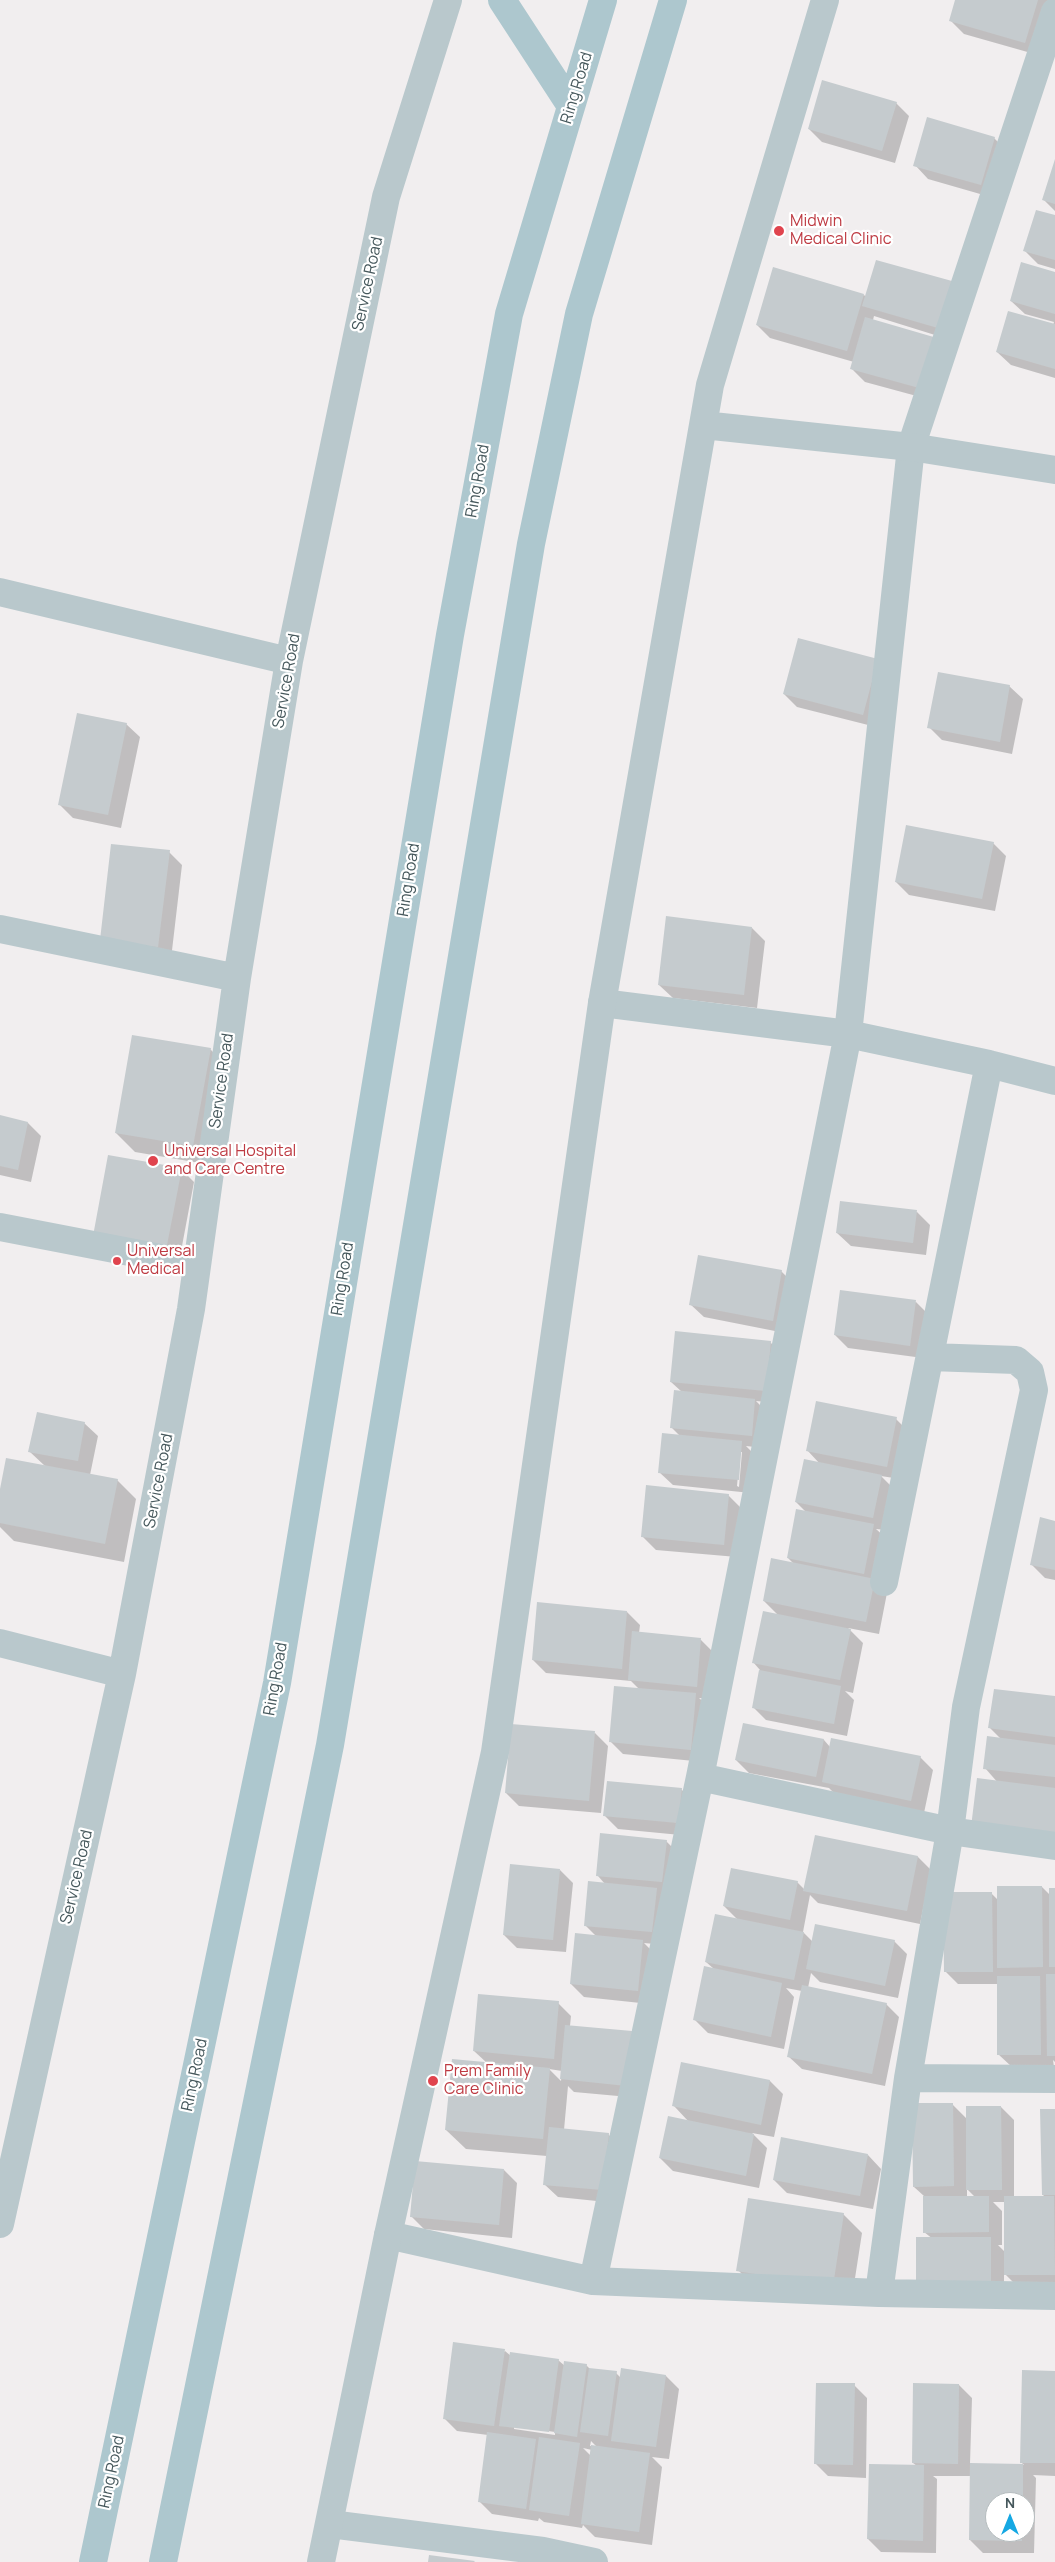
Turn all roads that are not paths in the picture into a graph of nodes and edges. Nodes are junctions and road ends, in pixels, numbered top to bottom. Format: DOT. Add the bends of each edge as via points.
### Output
graph roads {
  1 [pos="448,0"];
  2 [pos="502,0"];
  3 [pos="603,0"];
  4 [pos="672,0"];
  5 [pos="825,0"];
  6 [pos="1055,12"];
  7 [pos="571,106"];
  8 [pos="703,425"];
  9 [pos="912,447"];
  10 [pos="1055,470"];
  11 [pos="0,592"];
  12 [pos="289,661"];
  13 [pos="0,929"];
  14 [pos="237,978"];
  15 [pos="602,1003"];
  16 [pos="848,1034"];
  17 [pos="989,1064"];
  18 [pos="1055,1081"];
  19 [pos="0,1228"];
  20 [pos="196,1265"];
  21 [pos="930,1357"];
  22 [pos="884,1582"];
  23 [pos="0,1644"];
  24 [pos="122,1674"];
  25 [pos="700,1777"];
  26 [pos="950,1832"];
  27 [pos="1055,1846"];
  28 [pos="908,2078"];
  29 [pos="1055,2079"];
  30 [pos="0,2224"];
  31 [pos="388,2235"];
  32 [pos="593,2281"];
  33 [pos="879,2293"];
  34 [pos="1055,2296"];
  35 [pos="330,2524"];
  36 [pos="542,2556"];
  37 [pos="93,2562"];
  38 [pos="163,2562"];
  39 [pos="321,2562"];
  40 [pos="594,2562"];
  1 -- 12 [label="street, Service Road" via="386,197"];
  2 -- 7 [label="main road"];
  3 -- 7 [label="main road, Ring Road"];
  4 -- 38 [label="main road" via="579,314 531,544 330,1745"];
  5 -- 8 [label="street" via="710,386"];
  6 -- 9 [label="street"];
  7 -- 37 [label="main road, Ring Road" via="509,314 450,635 276,1683"];
  8 -- 9 [label="street"];
  8 -- 15 [label="street"];
  9 -- 10 [label="street"];
  9 -- 16 [label="street"];
  11 -- 12 [label="street"];
  12 -- 14 [label="street, Service Road"];
  13 -- 14 [label="street"];
  14 -- 20 [label="street, Service Road"];
  15 -- 16 [label="street"];
  15 -- 31 [label="street" via="495,1752"];
  16 -- 17 [label="street"];
  16 -- 25 [label="street"];
  17 -- 18 [label="street"];
  17 -- 21 [label="street"];
  19 -- 20 [label="street"];
  20 -- 24 [label="street, Service Road" via="191,1309"];
  21 -- 22 [label="street"];
  21 -- 26 [label="street" via="1016,1360 1030,1372 1034,1390 966,1707"];
  23 -- 24 [label="street"];
  24 -- 30 [label="street, Service Road"];
  25 -- 26 [label="street"];
  25 -- 32 [label="street"];
  26 -- 27 [label="street"];
  26 -- 28 [label="street"];
  28 -- 29 [label="street"];
  28 -- 33 [label="street"];
  31 -- 32 [label="street"];
  31 -- 35 [label="street"];
  32 -- 33 [label="street"];
  33 -- 34 [label="street"];
  35 -- 36 [label="street"];
  35 -- 39 [label="street"];
  36 -- 40 [label="street"];
}
